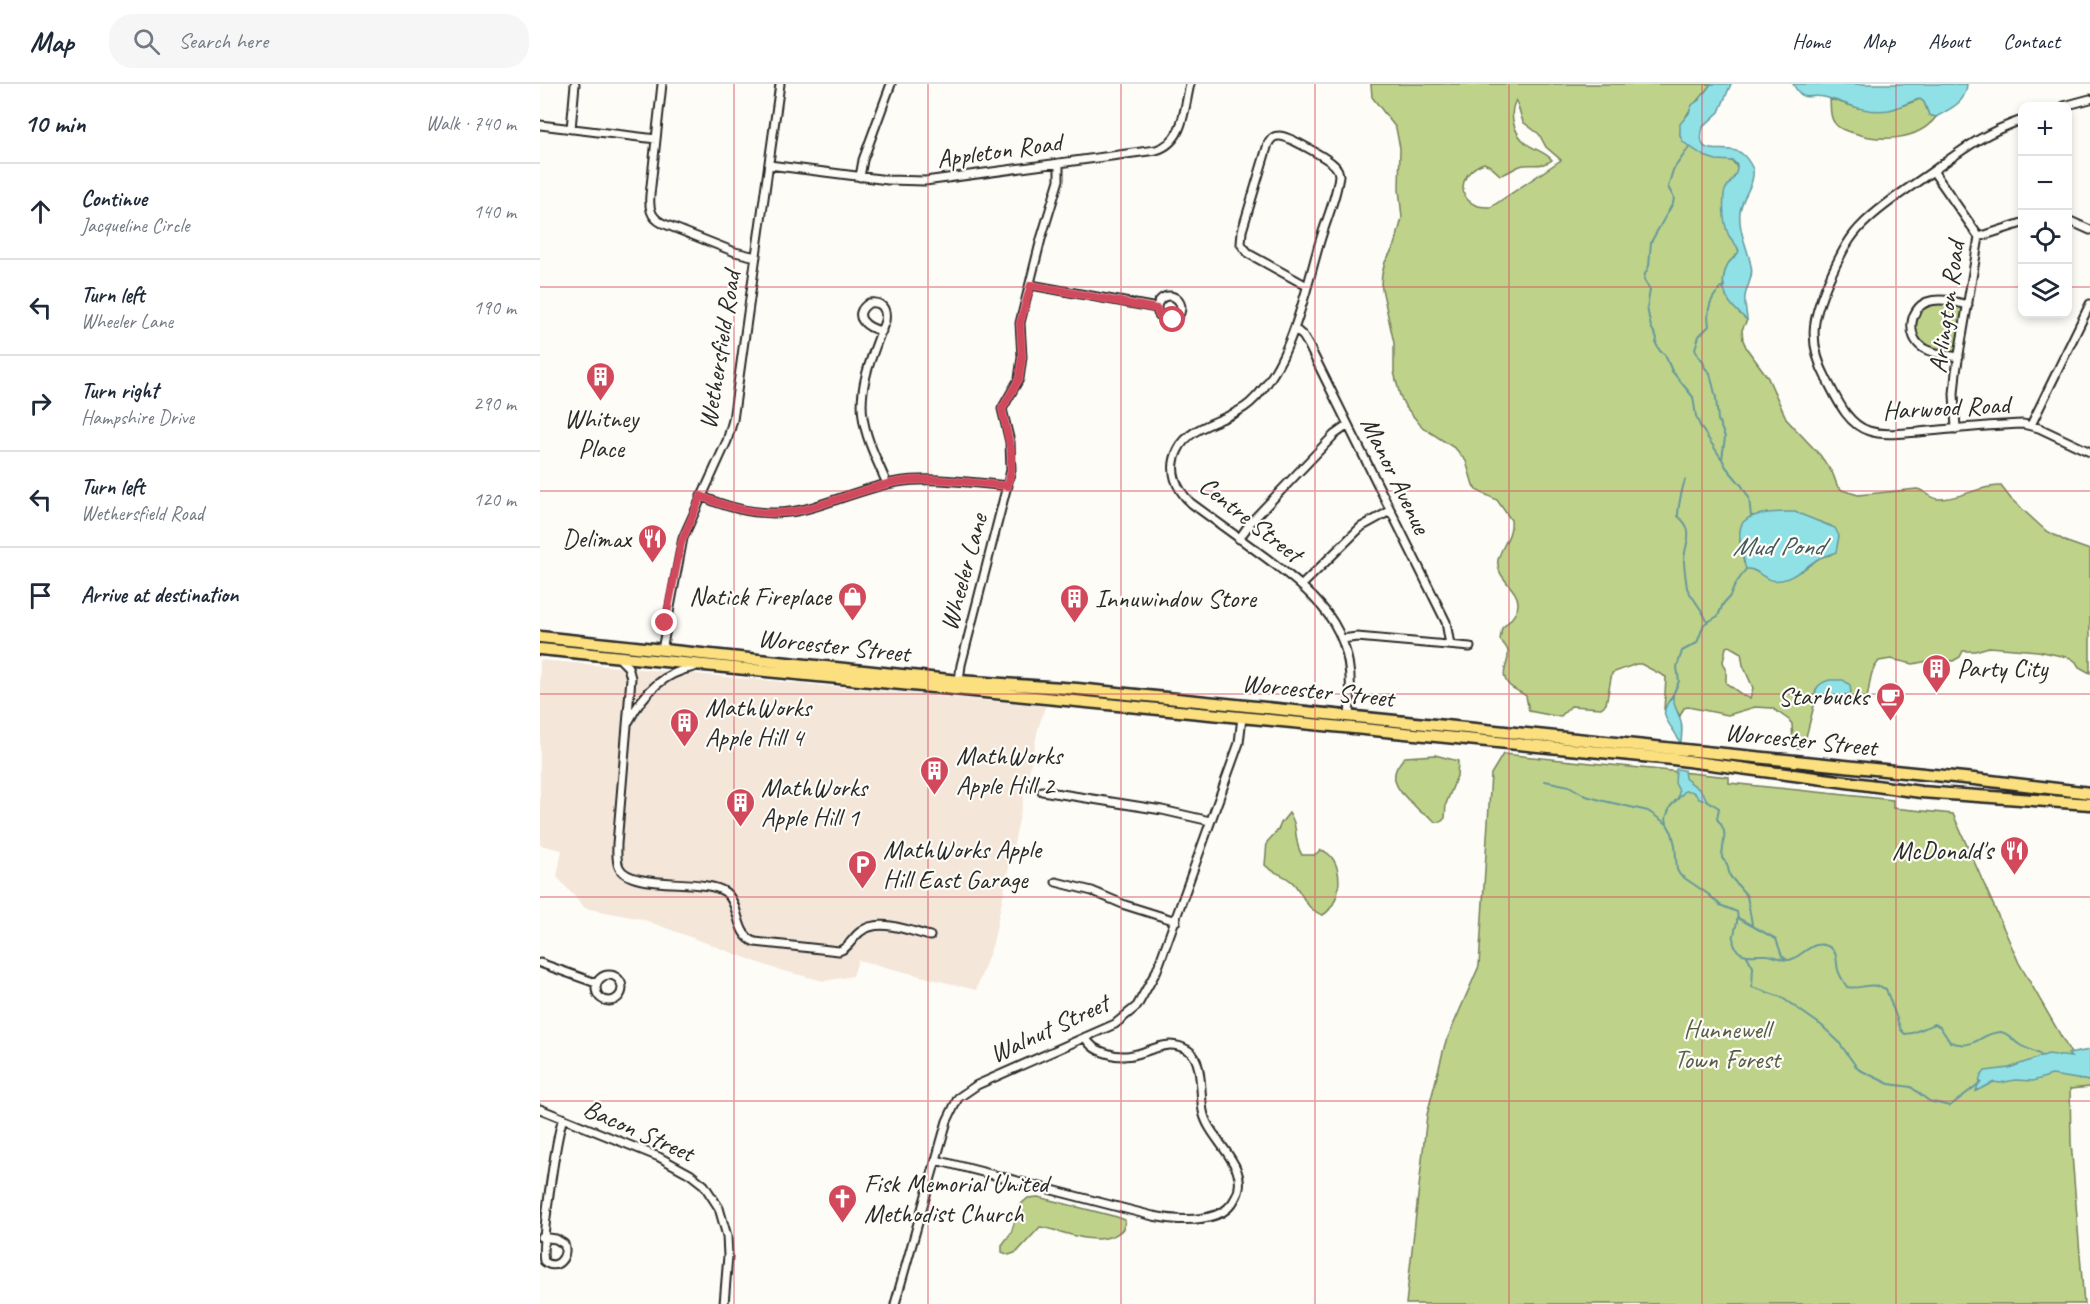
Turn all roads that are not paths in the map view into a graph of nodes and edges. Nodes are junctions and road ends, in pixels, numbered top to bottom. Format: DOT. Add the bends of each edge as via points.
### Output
graph roads {
  1 [pos="575,84"];
  2 [pos="662,84"];
  3 [pos="780,84"];
  4 [pos="891,84"];
  5 [pos="1190,84"];
  6 [pos="2090,99"];
  7 [pos="2072,104"];
  8 [pos="2018,121"];
  9 [pos="540,125"];
  10 [pos="571,129"];
  11 [pos="656,139"];
  12 [pos="1059,163"];
  13 [pos="769,165"];
  14 [pos="1933,171"];
  15 [pos="860,177"];
  16 [pos="2072,222"];
  17 [pos="2018,224"];
  18 [pos="2090,230"];
  19 [pos="1979,237"];
  20 [pos="756,257"];
  21 [pos="1031,285"];
  22 [pos="1307,286"];
  23 [pos="2090,304"];
  24 [pos="1968,305"];
  25 [pos="1157,309"];
  26 [pos="1295,329"];
  27 [pos="882,332"];
  28 [pos="1959,357"];
  29 [pos="1348,425"];
  30 [pos="2031,425"];
  31 [pos="1956,429"];
  32 [pos="2090,452"];
  33 [pos="887,484"];
  34 [pos="1008,486"];
  35 [pos="701,496"];
  36 [pos="1390,511"];
  37 [pos="1239,538"];
  38 [pos="1302,585"];
  39 [pos="540,637"];
  40 [pos="1342,639"];
  41 [pos="1450,645"];
  42 [pos="1470,647"];
  43 [pos="540,649"];
  44 [pos="662,650"];
  45 [pos="616,656"];
  46 [pos="710,665"];
  47 [pos="959,681"];
  48 [pos="1349,716"];
  49 [pos="1242,717"];
  50 [pos="628,723"];
  51 [pos="2008,782"];
  52 [pos="1042,791"];
  53 [pos="2090,793"];
  54 [pos="2006,798"];
  55 [pos="2090,804"];
  56 [pos="1210,821"];
  57 [pos="1056,882"];
  58 [pos="1176,921"];
  59 [pos="930,936"];
  60 [pos="540,963"];
  61 [pos="596,983"];
  62 [pos="1085,1037"];
  63 [pos="540,1109"];
  64 [pos="562,1118"];
  65 [pos="936,1160"];
  66 [pos="541,1237"];
  67 [pos="724,1304"];
  68 [pos="895,1304"];
  1 -- 10 [label="street"];
  2 -- 11 [label="street"];
  3 -- 13 [label="street, Wethersfield Road"];
  4 -- 15 [label="street"];
  5 -- 12 [label="street, Appleton Road" via="1178,133 1170,144 1148,151"];
  6 -- 7 [label="street"];
  8 -- 14 [label="street, Harwood Road" via="1979,138"];
  9 -- 10 [label="street"];
  10 -- 11 [label="street"];
  11 -- 20 [label="street" via="650,202 653,217"];
  12 -- 15 [label="street, Appleton Road" via="925,181"];
  12 -- 21 [label="street, Wheeler Lane" via="1059,180"];
  13 -- 15 [label="street, Appleton Road"];
  13 -- 20 [label="street, Wethersfield Road"];
  14 -- 19 [label="street, Arlington Road"];
  14 -- 31 [label="street, Harwood Road" via="1858,228 1818,307 1814,344 1827,379 1847,414 1860,427 1885,434"];
  16 -- 18 [label="street"];
  17 -- 19 [label="street"];
  19 -- 24 [label="street, Arlington Road"];
  20 -- 35 [label="street, Wethersfield Road" via="733,420"];
  21 -- 25 [label="street"];
  21 -- 34 [label="street, Wheeler Lane" via="1020,323 1019,379 1002,409 1011,450"];
  22 -- 22 [label="street, Centre Street" via="1338,170 1289,139 1274,137 1268,144 1240,244 1249,254"];
  22 -- 26 [label="street, Centre Street"];
  23 -- 30 [label="street"];
  24 -- 28 [label="street, Arlington Road"];
  24 -- 28 [label="street" via="1933,300 1917,309 1912,318 1912,331 1920,346"];
  26 -- 29 [label="street, Manor Avenue" via="1306,340"];
  26 -- 37 [label="street, Centre Street" via="1255,399 1240,411 1192,433 1175,458 1174,476 1184,497"];
  27 -- 27 [label="street" via="886,310 878,303 869,303 862,310 863,322"];
  27 -- 33 [label="street" via="865,382 862,408 867,435"];
  28 -- 31 [label="street, Arlington Road" via="1954,394"];
  29 -- 36 [label="street, Manor Avenue"];
  29 -- 37 [label="street" via="1334,435"];
  30 -- 31 [label="street, Harwood Road"];
  30 -- 32 [label="street, Harwood Road"];
  33 -- 34 [label="street" via="933,480"];
  33 -- 35 [label="street" via="813,508 779,514 748,511"];
  34 -- 47 [label="street, Wheeler Lane"];
  35 -- 44 [label="street, Wethersfield Road" via="680,547"];
  36 -- 38 [label="street" via="1360,527"];
  36 -- 41 [label="street, Manor Avenue" via="1446,622"];
  37 -- 38 [label="street, Centre Street"];
  38 -- 40 [label="street, Centre Street" via="1328,614"];
  39 -- 44 [label="highway, Worcester Street"];
  40 -- 41 [label="street"];
  40 -- 48 [label="street, Centre Street" via="1350,673"];
  41 -- 42 [label="street"];
  43 -- 45 [label="highway, Worcester Street"];
  44 -- 47 [label="highway, Worcester Street"];
  45 -- 46 [label="highway, Worcester Street"];
  45 -- 50 [label="street" via="630,673"];
  46 -- 49 [label="highway, Worcester Street"];
  46 -- 50 [label="street" via="679,670 660,680"];
  47 -- 48 [label="highway, Worcester Street"];
  48 -- 51 [label="highway, Worcester Street"];
  49 -- 54 [label="highway, Worcester Street" via="1673,759 1901,789"];
  49 -- 56 [label="street, Walnut Street" via="1239,743"];
  50 -- 59 [label="street" via="617,844 618,862 628,876 720,889 731,899 746,937 755,942 839,951 860,932 877,925"];
  51 -- 53 [label="highway, Worcester Street"];
  51 -- 54 [label="highway"];
  52 -- 56 [label="street"];
  54 -- 55 [label="highway, Worcester Street"];
  56 -- 58 [label="street, Walnut Street"];
  57 -- 58 [label="street"];
  58 -- 62 [label="street, Walnut Street" via="1157,970 1137,1006 1115,1024"];
  60 -- 61 [label="street"];
  62 -- 65 [label="street, Walnut Street" via="962,1094 950,1113"];
  62 -- 65 [label="street" via="1095,1048 1118,1056 1134,1056 1169,1044 1194,1055 1204,1118 1238,1175 1237,1194 1224,1211 1201,1219 1153,1216"];
  63 -- 64 [label="street, Bacon Street"];
  64 -- 66 [label="street" via="548,1178"];
  64 -- 67 [label="street, Bacon Street" via="658,1157 704,1185 718,1208 727,1236"];
  65 -- 68 [label="street, Walnut Street"];
  66 -- 66 [label="street" via="564,1244 566,1253 560,1263 548,1263 542,1257"];
}
